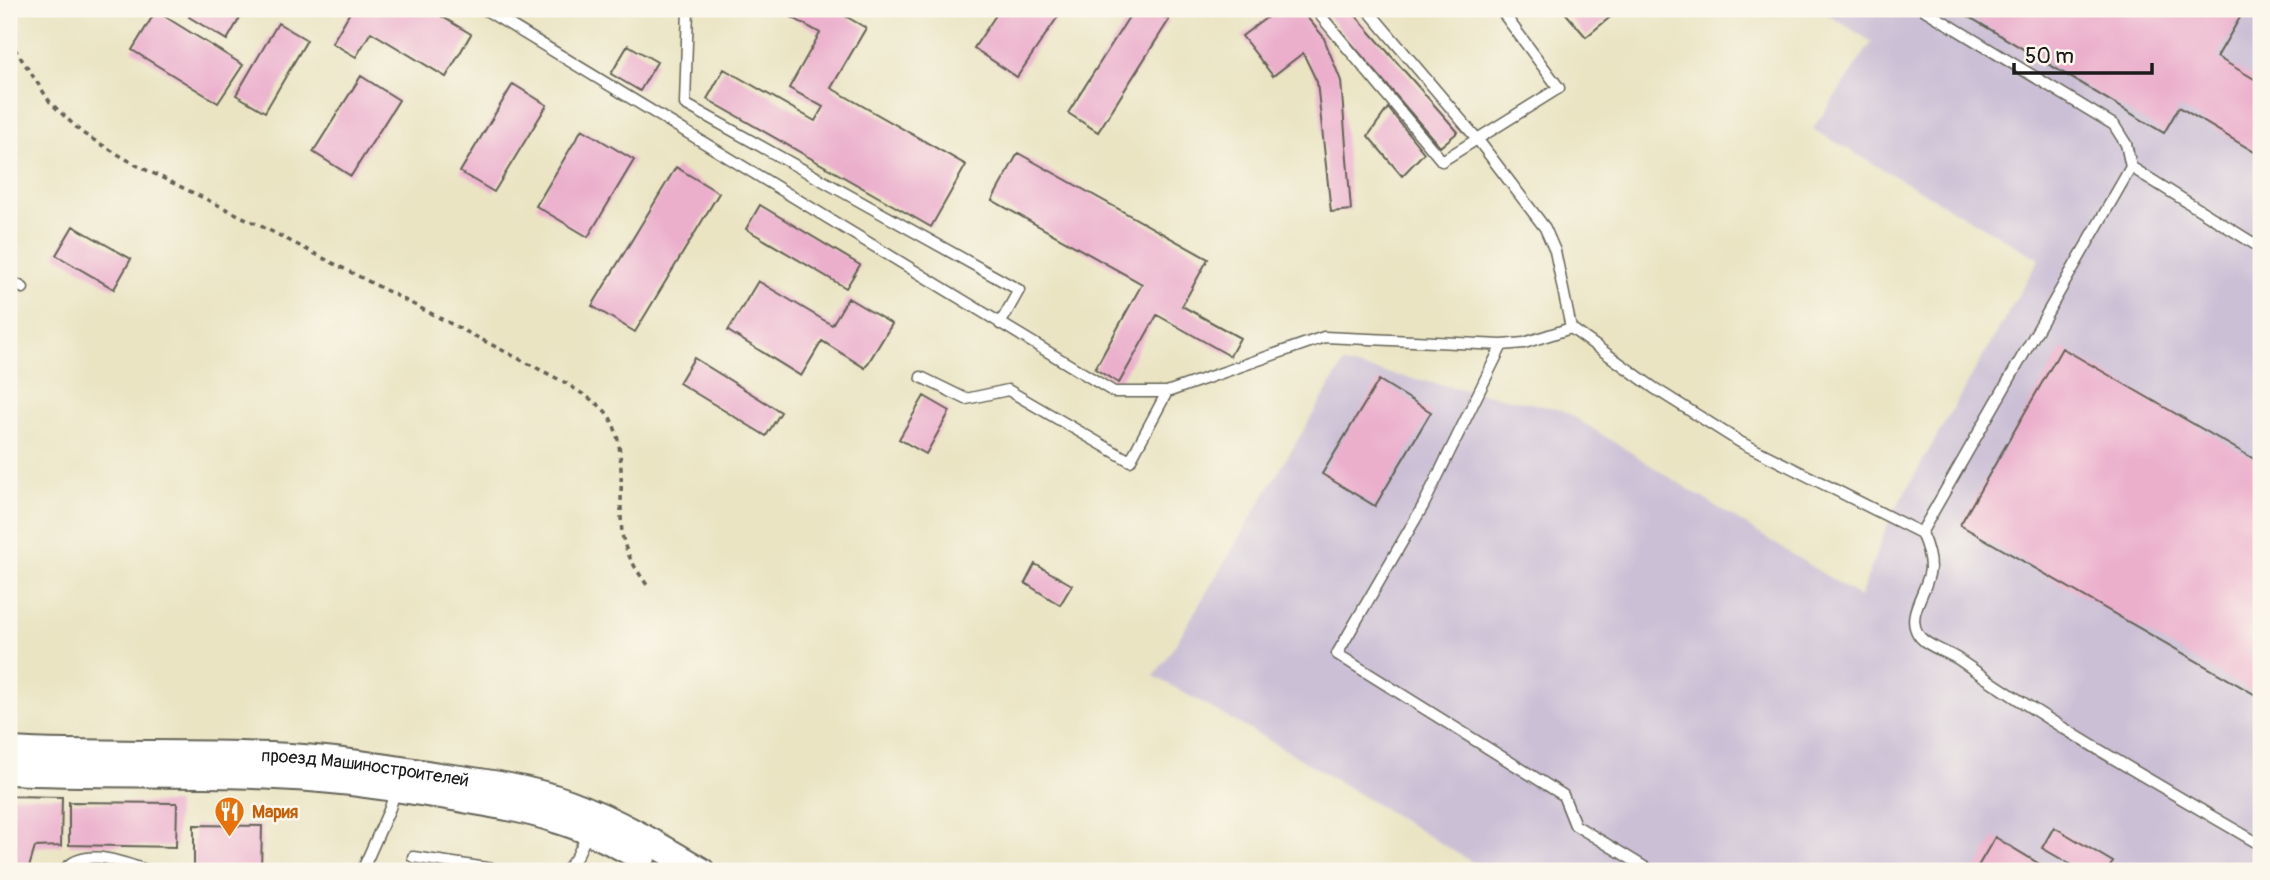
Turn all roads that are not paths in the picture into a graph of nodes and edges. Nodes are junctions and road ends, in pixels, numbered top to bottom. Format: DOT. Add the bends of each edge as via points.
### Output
graph roads {
  1 [pos="484,9"];
  2 [pos="688,9"];
  3 [pos="1315,9"];
  4 [pos="1367,9"];
  5 [pos="1500,9"];
  6 [pos="1923,9"];
  7 [pos="1478,140"];
  8 [pos="2131,167"];
  9 [pos="2261,248"];
  10 [pos="9,280"];
  11 [pos="23,288"];
  12 [pos="1000,324"];
  13 [pos="1571,328"];
  14 [pos="1502,345"];
  15 [pos="921,377"];
  16 [pos="1167,392"];
  17 [pos="1920,533"];
  18 [pos="9,751"];
  19 [pos="9,771"];
  20 [pos="396,788"];
  21 [pos="589,831"];
  22 [pos="2261,845"];
  23 [pos="413,857"];
  24 [pos="63,871"];
  25 [pos="149,871"];
  26 [pos="362,871"];
  27 [pos="507,871"];
  28 [pos="566,871"];
  29 [pos="667,871"];
  30 [pos="701,871"];
  31 [pos="1651,871"];
  1 -- 12 [label="lane"];
  2 -- 12 [label="lane" via="685,104 1019,290"];
  3 -- 7 [label="lane" via="1442,161"];
  4 -- 7 [label="lane"];
  5 -- 7 [label="lane" via="1559,88"];
  6 -- 8 [label="lane" via="2114,125 2126,144"];
  7 -- 13 [label="lane" via="1545,228 1555,251"];
  8 -- 9 [label="lane"];
  8 -- 17 [label="lane"];
  10 -- 11 [label="lane"];
  12 -- 16 [label="lane" via="1114,392"];
  13 -- 14 [label="lane"];
  13 -- 17 [label="lane" via="1740,442"];
  14 -- 16 [label="lane" via="1324,337"];
  14 -- 31 [label="lane" via="1423,506 1337,654 1563,795 1575,825"];
  15 -- 16 [label="lane" via="966,399 1008,390 1130,461"];
  17 -- 22 [label="lane" via="1930,566 1914,623 1923,640"];
  18 -- 30 [label="main road, проезд Машиностроителей" via="271,756 358,763 458,779 568,803 618,824"];
  19 -- 20 [label="main road, проезд Машиностроителей" via="241,775"];
  20 -- 21 [label="main road, проезд Машиностроителей" via="509,807"];
  20 -- 26 [label="lane"];
  21 -- 28 [label="lane"];
  21 -- 29 [label="main road, проезд Машиностроителей"];
  23 -- 27 [label="lane"];
  24 -- 25 [label="lane" via="72,862 89,858"];
}
